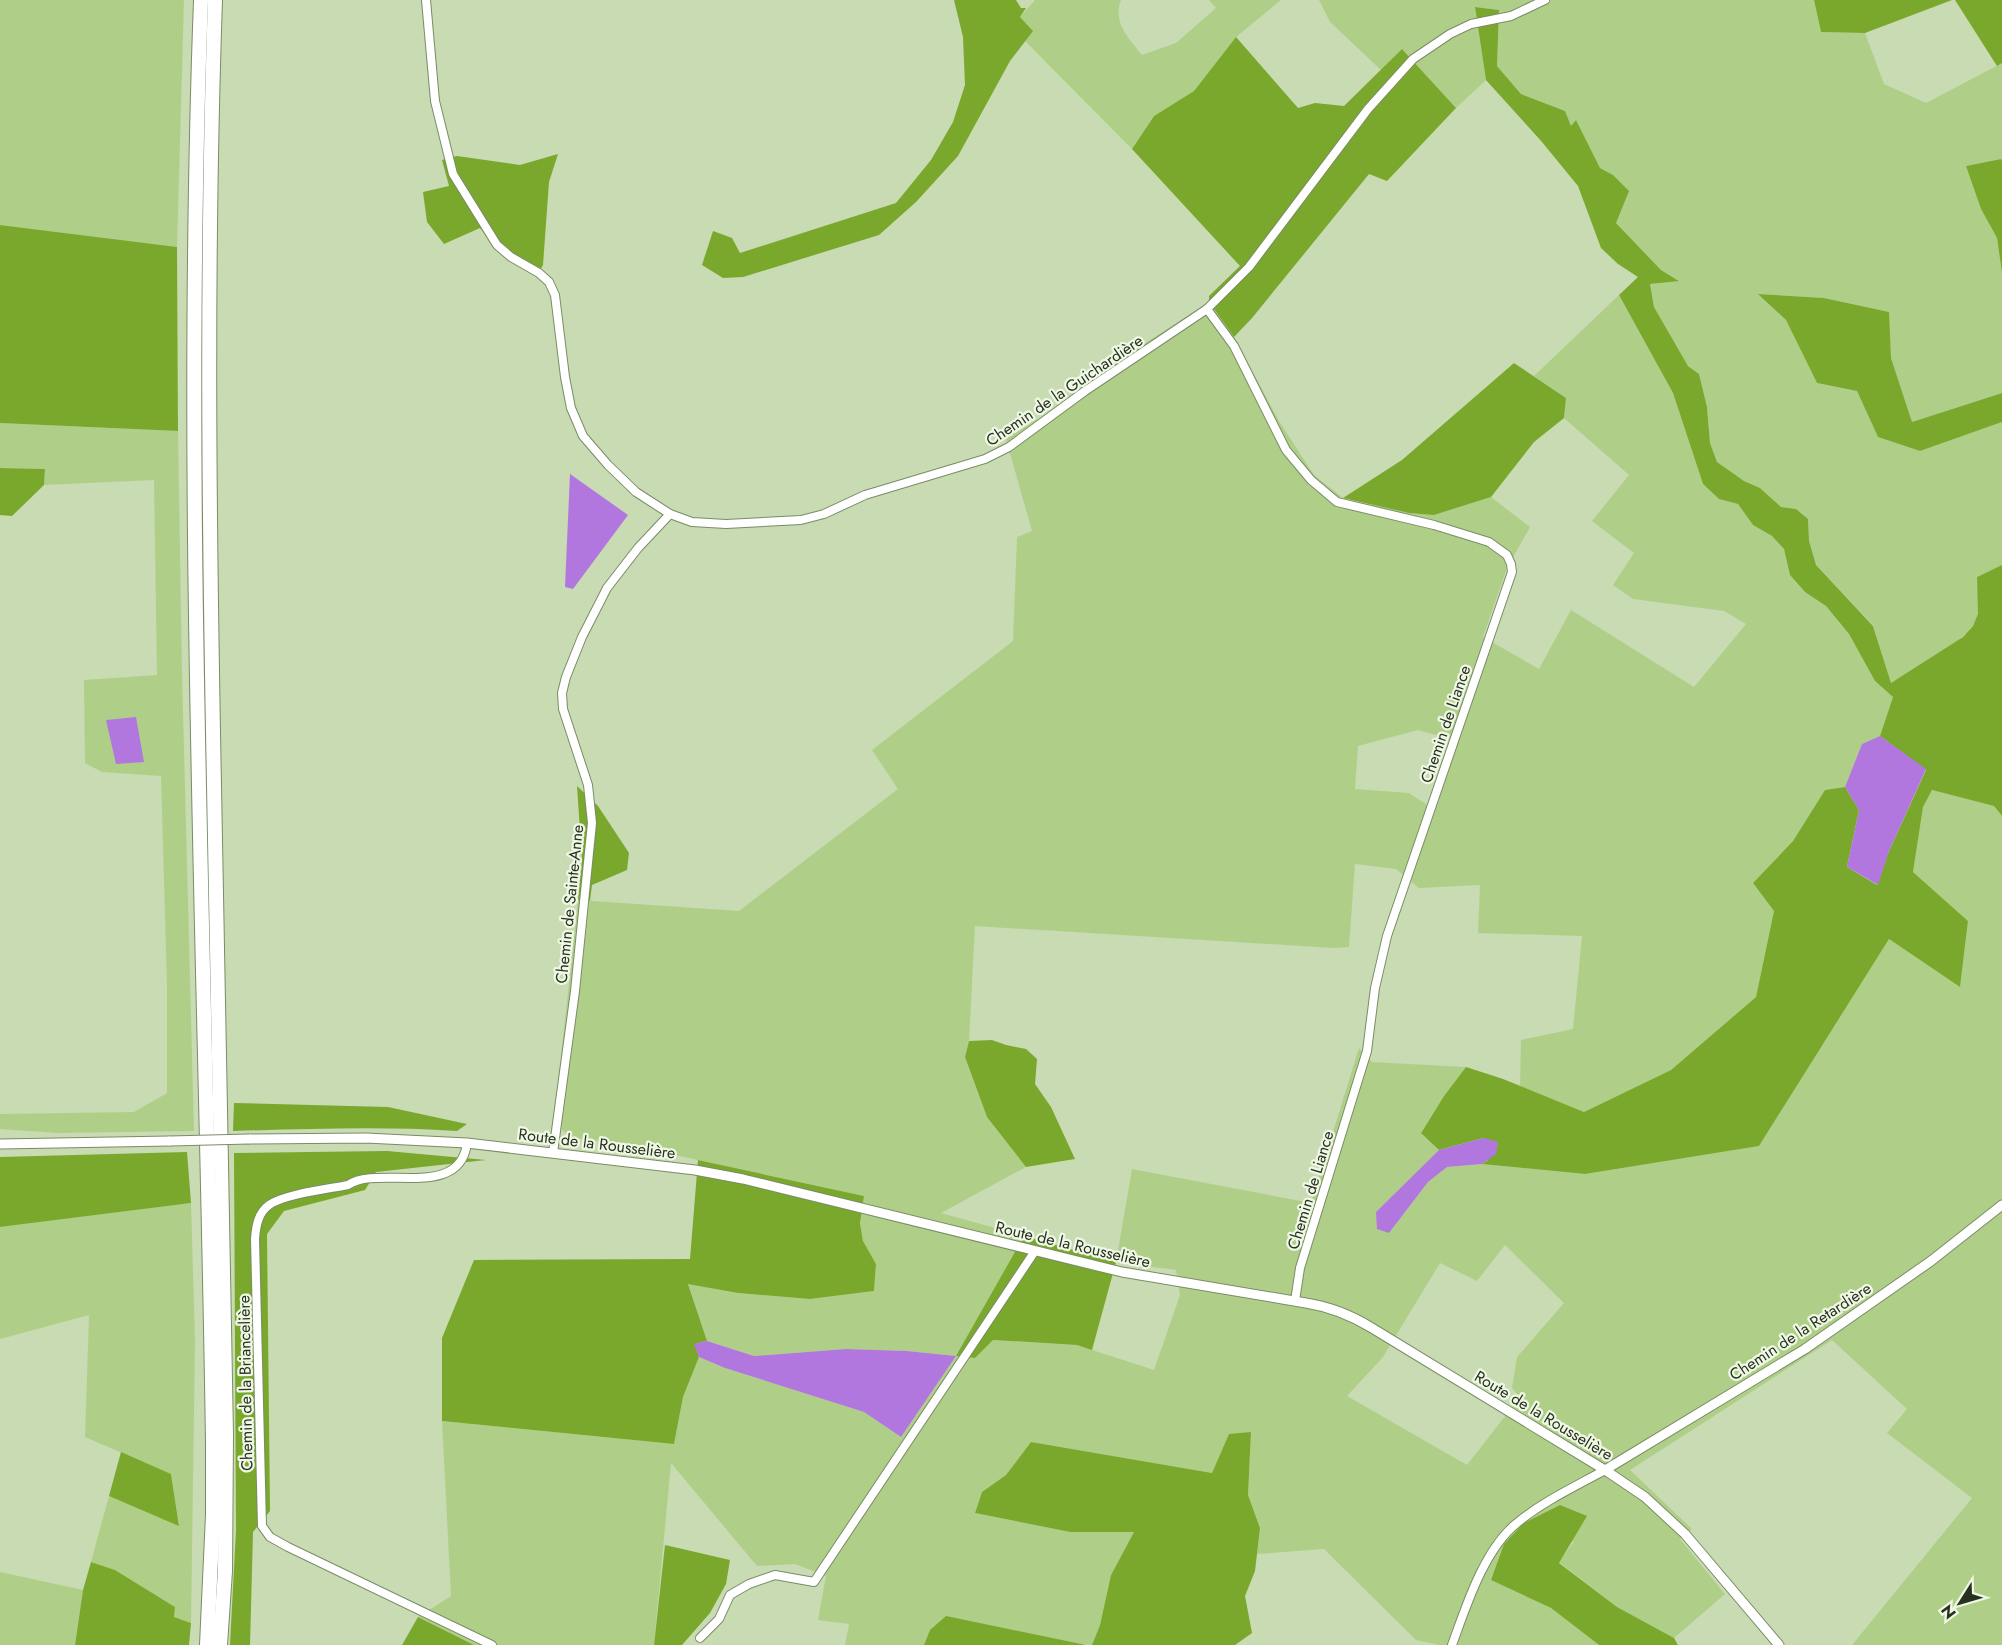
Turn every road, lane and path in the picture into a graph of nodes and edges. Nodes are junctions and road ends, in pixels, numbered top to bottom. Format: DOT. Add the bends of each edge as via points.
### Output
graph roads {
  1 [pos="201,0"];
  2 [pos="215,0"];
  3 [pos="426,0"];
  4 [pos="1545,0"];
  5 [pos="1208,309"];
  6 [pos="670,514"];
  7 [pos="467,1143"];
  8 [pos="0,1144"];
  9 [pos="553,1153"];
  10 [pos="2002,1205"];
  11 [pos="1035,1251"];
  12 [pos="1295,1301"];
  13 [pos="1605,1470"];
  14 [pos="700,1638"];
  15 [pos="207,1645"];
  16 [pos="220,1645"];
  17 [pos="492,1645"];
  18 [pos="1452,1645"];
  19 [pos="1779,1645"];
  1 -- 15 [label="highway" via="195,390 213,1443"];
  2 -- 16 [label="highway" via="208,375 226,1436"];
  3 -- 6 [label="street, Chemin de la Guichardière" via="435,101 453,174 496,245 549,282 555,295 571,408 583,436 636,492"];
  4 -- 5 [label="street, Chemin de la Guichardière" via="1511,16 1470,24 1413,59 1368,109 1249,267"];
  5 -- 6 [label="street, Chemin de la Guichardière" via="1084,391 1009,447 985,459 865,495 801,520 726,525 692,522"];
  5 -- 12 [label="street, Chemin de Liance" via="1234,346 1286,450 1311,480 1337,502 1489,542 1507,555 1512,572 1387,936 1367,1051 1300,1268"];
  6 -- 9 [label="street, Chemin de Sainte-Anne" via="607,588 582,637 562,693 563,709 588,785 592,823"];
  7 -- 8 [label="street, Route de la Rousselière, bridge" via="366,1138"];
  7 -- 9 [label="street, Route de la Rousselière"];
  7 -- 17 [label="street, Chemin de la Briancelière" via="458,1167 448,1172 411,1178 356,1179 348,1185 285,1198 269,1205 260,1216 255,1239 262,1526 288,1547"];
  9 -- 11 [label="street, Route de la Rousselière" via="743,1179"];
  10 -- 13 [label="street, Chemin de la Retardière" via="1931,1261 1804,1349"];
  11 -- 12 [label="street, Route de la Rousselière" via="1122,1272"];
  11 -- 14 [label="street" via="814,1582 775,1575 749,1584 730,1595 719,1619"];
  12 -- 13 [label="street, Route de la Rousselière" via="1334,1309 1359,1320"];
  13 -- 18 [label="street" via="1517,1523 1502,1537 1482,1571"];
  13 -- 19 [label="street, Route de la Rousselière" via="1645,1497 1685,1534"];
}
